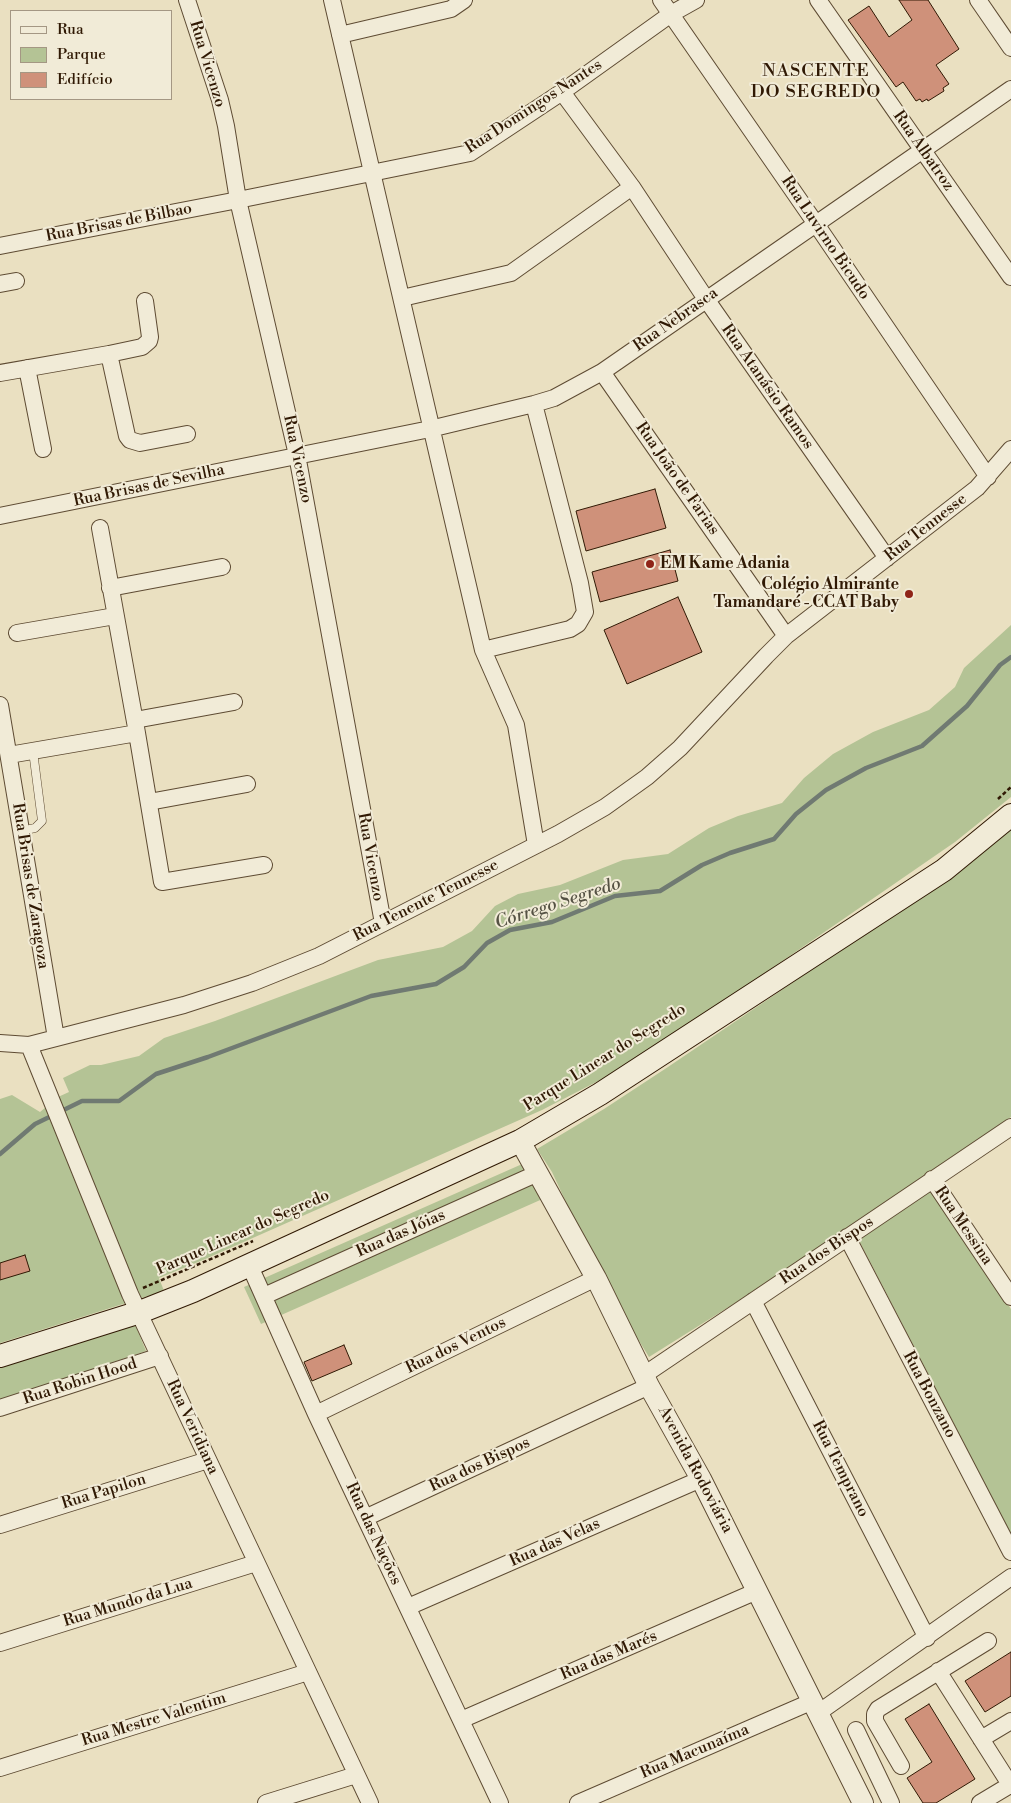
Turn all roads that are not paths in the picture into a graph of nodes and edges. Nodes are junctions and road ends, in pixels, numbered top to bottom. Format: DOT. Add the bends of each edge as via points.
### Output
graph roads {
  1 [pos="187,0"];
  2 [pos="332,0"];
  3 [pos="464,0"];
  4 [pos="661,0"];
  5 [pos="696,0"];
  6 [pos="818,0"];
  7 [pos="978,0"];
  8 [pos="671,14"];
  9 [pos="340,34"];
  10 [pos="1011,48"];
  11 [pos="1011,89"];
  12 [pos="562,92"];
  13 [pos="922,150"];
  14 [pos="373,172"];
  15 [pos="632,187"];
  16 [pos="238,200"];
  17 [pos="816,224"];
  18 [pos="0,246"];
  19 [pos="1011,277"];
  20 [pos="402,298"];
  21 [pos="706,299"];
  22 [pos="145,301"];
  23 [pos="109,354"];
  24 [pos="27,368"];
  25 [pos="602,372"];
  26 [pos="0,373"];
  27 [pos="534,404"];
  28 [pos="430,429"];
  29 [pos="187,434"];
  30 [pos="1011,448"];
  31 [pos="43,449"];
  32 [pos="297,455"];
  33 [pos="988,477"];
  34 [pos="0,516"];
  35 [pos="100,528"];
  36 [pos="887,558"];
  37 [pos="222,567"];
  38 [pos="110,588"];
  39 [pos="115,616"];
  40 [pos="17,632"];
  41 [pos="786,636"];
  42 [pos="483,650"];
  43 [pos="234,702"];
  44 [pos="0,705"];
  45 [pos="136,726"];
  46 [pos="32,751"];
  47 [pos="8,755"];
  48 [pos="247,784"];
  49 [pos="149,802"];
  50 [pos="1002,809"];
  51 [pos="21,831"];
  52 [pos="536,845"];
  53 [pos="264,865"];
  54 [pos="382,924"];
  55 [pos="56,1038"];
  56 [pos="0,1043"];
  57 [pos="28,1045"];
  58 [pos="1011,1127"];
  59 [pos="520,1140"];
  60 [pos="538,1173"];
  61 [pos="932,1180"];
  62 [pos="847,1237"];
  63 [pos="249,1264"];
  64 [pos="596,1278"];
  65 [pos="264,1296"];
  66 [pos="1011,1297"];
  67 [pos="753,1301"];
  68 [pos="135,1303"];
  69 [pos="0,1356"];
  70 [pos="160,1356"];
  71 [pos="646,1381"];
  72 [pos="0,1408"];
  73 [pos="316,1414"];
  74 [pos="208,1460"];
  75 [pos="702,1479"];
  76 [pos="365,1518"];
  77 [pos="0,1525"];
  78 [pos="1011,1552"];
  79 [pos="256,1564"];
  80 [pos="1011,1577"];
  81 [pos="758,1591"];
  82 [pos="408,1607"];
  83 [pos="927,1638"];
  84 [pos="988,1641"];
  85 [pos="0,1643"];
  86 [pos="938,1671"];
  87 [pos="308,1672"];
  88 [pos="815,1707"];
  89 [pos="461,1720"];
  90 [pos="875,1721"];
  91 [pos="1011,1722"];
  92 [pos="856,1730"];
  93 [pos="981,1739"];
  94 [pos="886,1740"];
  95 [pos="833,1742"];
  96 [pos="866,1750"];
  97 [pos="901,1766"];
  98 [pos="0,1768"];
  99 [pos="356,1775"];
  100 [pos="1010,1785"];
  101 [pos="266,1803"];
  102 [pos="370,1803"];
  103 [pos="500,1803"];
  104 [pos="578,1803"];
  105 [pos="863,1803"];
  106 [pos="891,1803"];
  107 [pos="980,1803"];
  1 -- 16 [label="street, Rua Vicenzo" via="220,100"];
  2 -- 9 [label="street"];
  3 -- 9 [label="street" via="452,9"];
  4 -- 8 [label="street, Rua Luvirno Bicudo"];
  5 -- 8 [label="street, Rua Domingos Nantes"];
  6 -- 13 [label="street, Rua Albatroz"];
  7 -- 10 [label="street"];
  8 -- 12 [label="street, Rua Domingos Nantes"];
  8 -- 17 [label="street, Rua Luvirno Bicudo"];
  9 -- 14 [label="street"];
  11 -- 13 [label="street, Rua Nebrasca"];
  12 -- 14 [label="street, Rua Domingos Nantes" via="470,153"];
  12 -- 15 [label="street, Rua Atanásio Ramos"];
  13 -- 17 [label="street, Rua Nebrasca"];
  13 -- 19 [label="street, Rua Albatroz"];
  14 -- 16 [label="street, Rua Domingos Nantes"];
  14 -- 20 [label="street"];
  15 -- 20 [label="street" via="511,273"];
  15 -- 21 [label="street, Rua Atanásio Ramos"];
  16 -- 18 [label="street, Rua Brisas de Bilbao"];
  16 -- 32 [label="street, Rua Vicenzo"];
  17 -- 21 [label="street, Rua Nebrasca"];
  17 -- 33 [label="street, Rua Luvirno Bicudo"];
  20 -- 28 [label="street"];
  21 -- 25 [label="street, Rua Nebrasca"];
  21 -- 36 [label="street, Rua Atanásio Ramos"];
  22 -- 23 [label="street" via="149,341 142,347"];
  23 -- 24 [label="street"];
  23 -- 29 [label="street" via="130,440 140,443"];
  24 -- 26 [label="street"];
  24 -- 31 [label="street"];
  25 -- 27 [label="street, Rua Nebrasca" via="554,398"];
  25 -- 41 [label="street, Rua João de Farias"];
  27 -- 28 [label="street, Rua Nebrasca"];
  27 -- 42 [label="street" via="585,612 578,624 570,629"];
  28 -- 32 [label="street, Rua Nebrasca"];
  28 -- 42 [label="street"];
  30 -- 33 [label="street, Rua Tennesse"];
  32 -- 34 [label="street, Rua Brisas de Sevilha"];
  32 -- 54 [label="street, Rua Vicenzo"];
  33 -- 36 [label="street, Rua Tennesse"];
  35 -- 38 [label="street"];
  36 -- 41 [label="street, Rua Tennesse"];
  37 -- 38 [label="street"];
  38 -- 39 [label="street"];
  39 -- 40 [label="street"];
  39 -- 45 [label="street"];
  41 -- 52 [label="street, Rua Tenente Tennesse" via="680,748 647,777 605,807"];
  42 -- 52 [label="street" via="516,725"];
  43 -- 45 [label="street"];
  44 -- 47 [label="street, Rua Brisas de Zaragoza"];
  45 -- 46 [label="street"];
  45 -- 49 [label="street"];
  46 -- 47 [label="street"];
  46 -- 51 [label="lane" via="42,821 35,828"];
  47 -- 51 [label="street, Rua Brisas de Zaragoza"];
  48 -- 49 [label="street"];
  49 -- 53 [label="street" via="162,882"];
  50 -- 59 [label="main road" via="944,870 600,1094"];
  51 -- 55 [label="street, Rua Brisas de Zaragoza"];
  52 -- 54 [label="street, Rua Tenente Tennesse"];
  54 -- 55 [label="street, Rua Tenente Tennesse" via="319,956 252,983 184,1005"];
  55 -- 57 [label="street, Rua Tenente Tennesse"];
  56 -- 57 [label="street, Rua Tenente Tennesse"];
  57 -- 68 [label="street, Rua Veridiana"];
  58 -- 61 [label="street, Rua dos Bispos"];
  59 -- 60 [label="street, Avenida Rodoviária"];
  59 -- 63 [label="main road"];
  60 -- 64 [label="street, Avenida Rodoviária"];
  60 -- 65 [label="street, Rua das Jóias"];
  61 -- 62 [label="street, Rua dos Bispos"];
  61 -- 66 [label="street, Rua Messina"];
  62 -- 67 [label="street, Rua dos Bispos"];
  62 -- 78 [label="street, Rua Bonzano"];
  63 -- 65 [label="street, Rua das Nações"];
  63 -- 68 [label="main road" via="193,1291"];
  64 -- 71 [label="street, Avenida Rodoviária"];
  64 -- 73 [label="street, Rua dos Ventos"];
  65 -- 73 [label="street, Rua das Nações"];
  67 -- 71 [label="street, Rua dos Bispos"];
  67 -- 83 [label="street, Rua Temprano"];
  68 -- 69 [label="main road"];
  68 -- 70 [label="street, Rua Veridiana"];
  70 -- 72 [label="street, Rua Robin Hood"];
  70 -- 74 [label="street, Rua Veridiana"];
  71 -- 75 [label="street, Avenida Rodoviária"];
  71 -- 76 [label="street, Rua dos Bispos"];
  73 -- 76 [label="street, Rua das Nações"];
  74 -- 77 [label="street, Rua Papilon"];
  74 -- 79 [label="street, Rua Veridiana"];
  75 -- 81 [label="street, Avenida Rodoviária"];
  75 -- 82 [label="street, Rua das Velas"];
  76 -- 82 [label="street, Rua das Nações"];
  79 -- 85 [label="street, Rua Mundo da Lua"];
  79 -- 87 [label="street, Rua Veridiana"];
  80 -- 83 [label="street, Rua Macunaíma"];
  81 -- 88 [label="street, Avenida Rodoviária"];
  81 -- 89 [label="street, Rua das Marés"];
  82 -- 89 [label="street, Rua das Nações"];
  83 -- 88 [label="street, Rua Macunaíma"];
  84 -- 86 [label="street"];
  86 -- 90 [label="street" via="878,1709"];
  86 -- 93 [label="street"];
  87 -- 98 [label="street, Rua Mestre Valentim"];
  87 -- 99 [label="street, Rua Veridiana"];
  88 -- 95 [label="street, Avenida Rodoviária"];
  88 -- 104 [label="street, Rua Macunaíma"];
  89 -- 103 [label="street, Rua das Nações"];
  90 -- 92 [label="street"];
  90 -- 94 [label="street"];
  91 -- 93 [label="street"];
  92 -- 95 [label="street"];
  92 -- 96 [label="street"];
  93 -- 100 [label="street"];
  94 -- 96 [label="street"];
  94 -- 97 [label="street"];
  95 -- 105 [label="street, Avenida Rodoviária"];
  96 -- 106 [label="street"];
  99 -- 101 [label="street"];
  99 -- 102 [label="street, Rua Veridiana"];
  100 -- 107 [label="street"];
}
